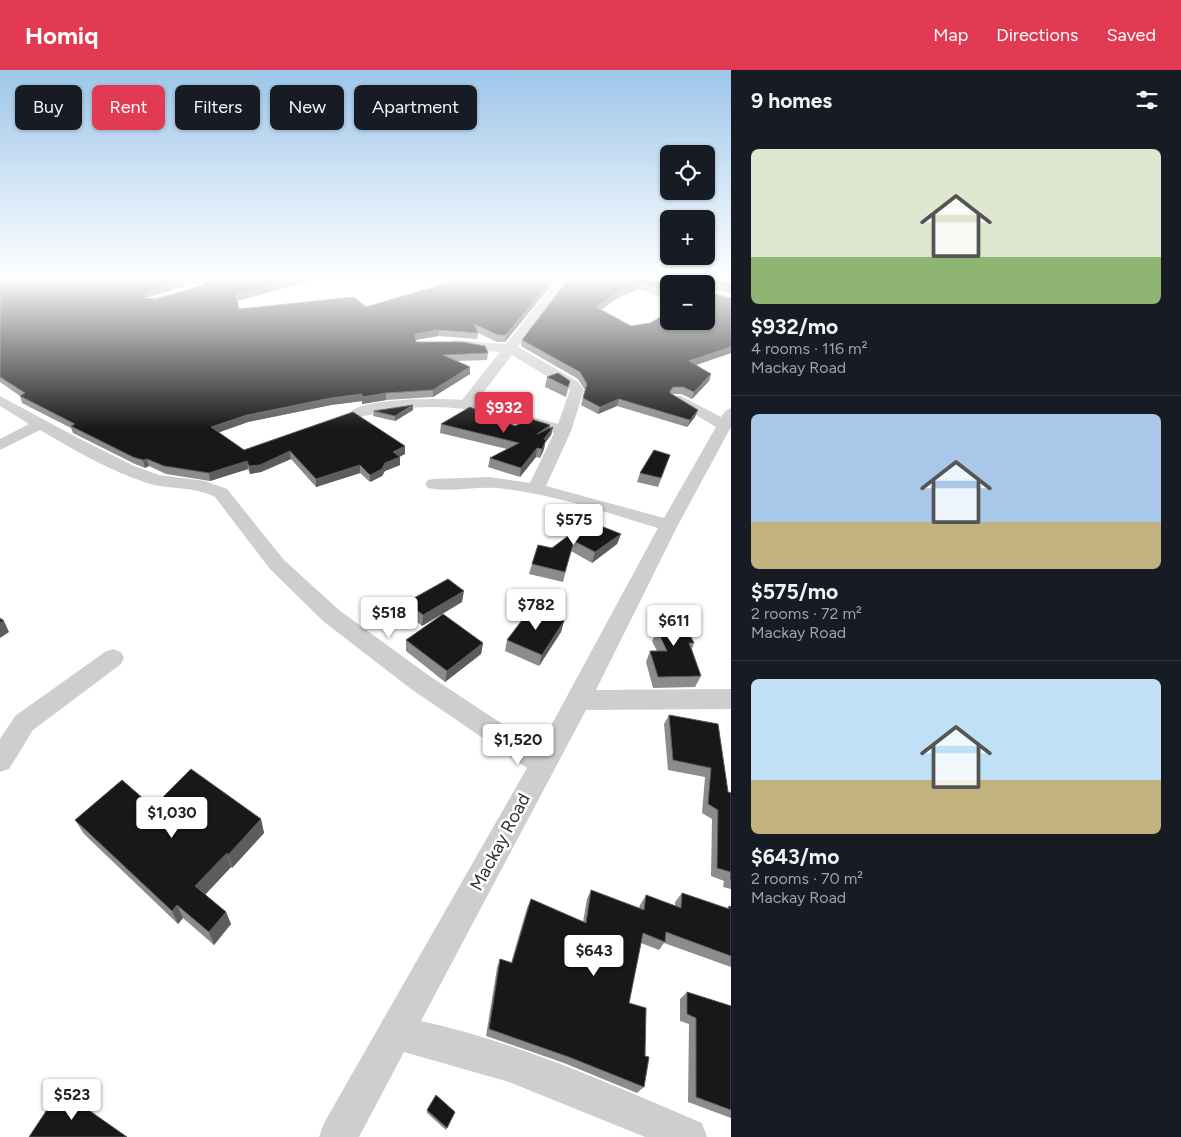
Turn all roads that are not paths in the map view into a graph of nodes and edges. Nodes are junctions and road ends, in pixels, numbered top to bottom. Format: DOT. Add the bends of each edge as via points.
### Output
graph roads {
  1 [pos="525,329"];
  2 [pos="445,343"];
  3 [pos="510,348"];
  4 [pos="676,399"];
  5 [pos="0,400"];
  6 [pos="466,406"];
  7 [pos="359,412"];
  8 [pos="728,419"];
  9 [pos="41,424"];
  10 [pos="563,431"];
  11 [pos="0,444"];
  12 [pos="434,484"];
  13 [pos="536,488"];
  14 [pos="669,525"];
  15 [pos="113,658"];
  16 [pos="579,700"];
  17 [pos="729,703"];
  18 [pos="0,760"];
  19 [pos="542,764"];
  20 [pos="397,1034"];
  21 [pos="338,1137"];
  22 [pos="688,1137"];
  1 -- 3 [label="street"];
  2 -- 3 [label="street"];
  3 -- 6 [label="street"];
  3 -- 10 [label="street" via="550,370 577,390"];
  4 -- 8 [label="street"];
  5 -- 9 [label="street"];
  6 -- 7 [label="street" via="414,402"];
  6 -- 10 [label="street" via="512,415"];
  8 -- 14 [label="street, Mackay Road"];
  9 -- 11 [label="street"];
  9 -- 19 [label="street" via="149,478 221,492 280,570 337,622 391,664"];
  10 -- 13 [label="street"];
  12 -- 13 [label="street" via="451,486 489,482"];
  13 -- 14 [label="street"];
  14 -- 16 [label="street, Mackay Road"];
  15 -- 18 [label="street" via="24,723"];
  16 -- 17 [label="street"];
  16 -- 19 [label="street, Mackay Road"];
  19 -- 20 [label="street, Mackay Road"];
  20 -- 21 [label="street, Mackay Road"];
  20 -- 22 [label="street" via="446,1043 510,1063"];
}
